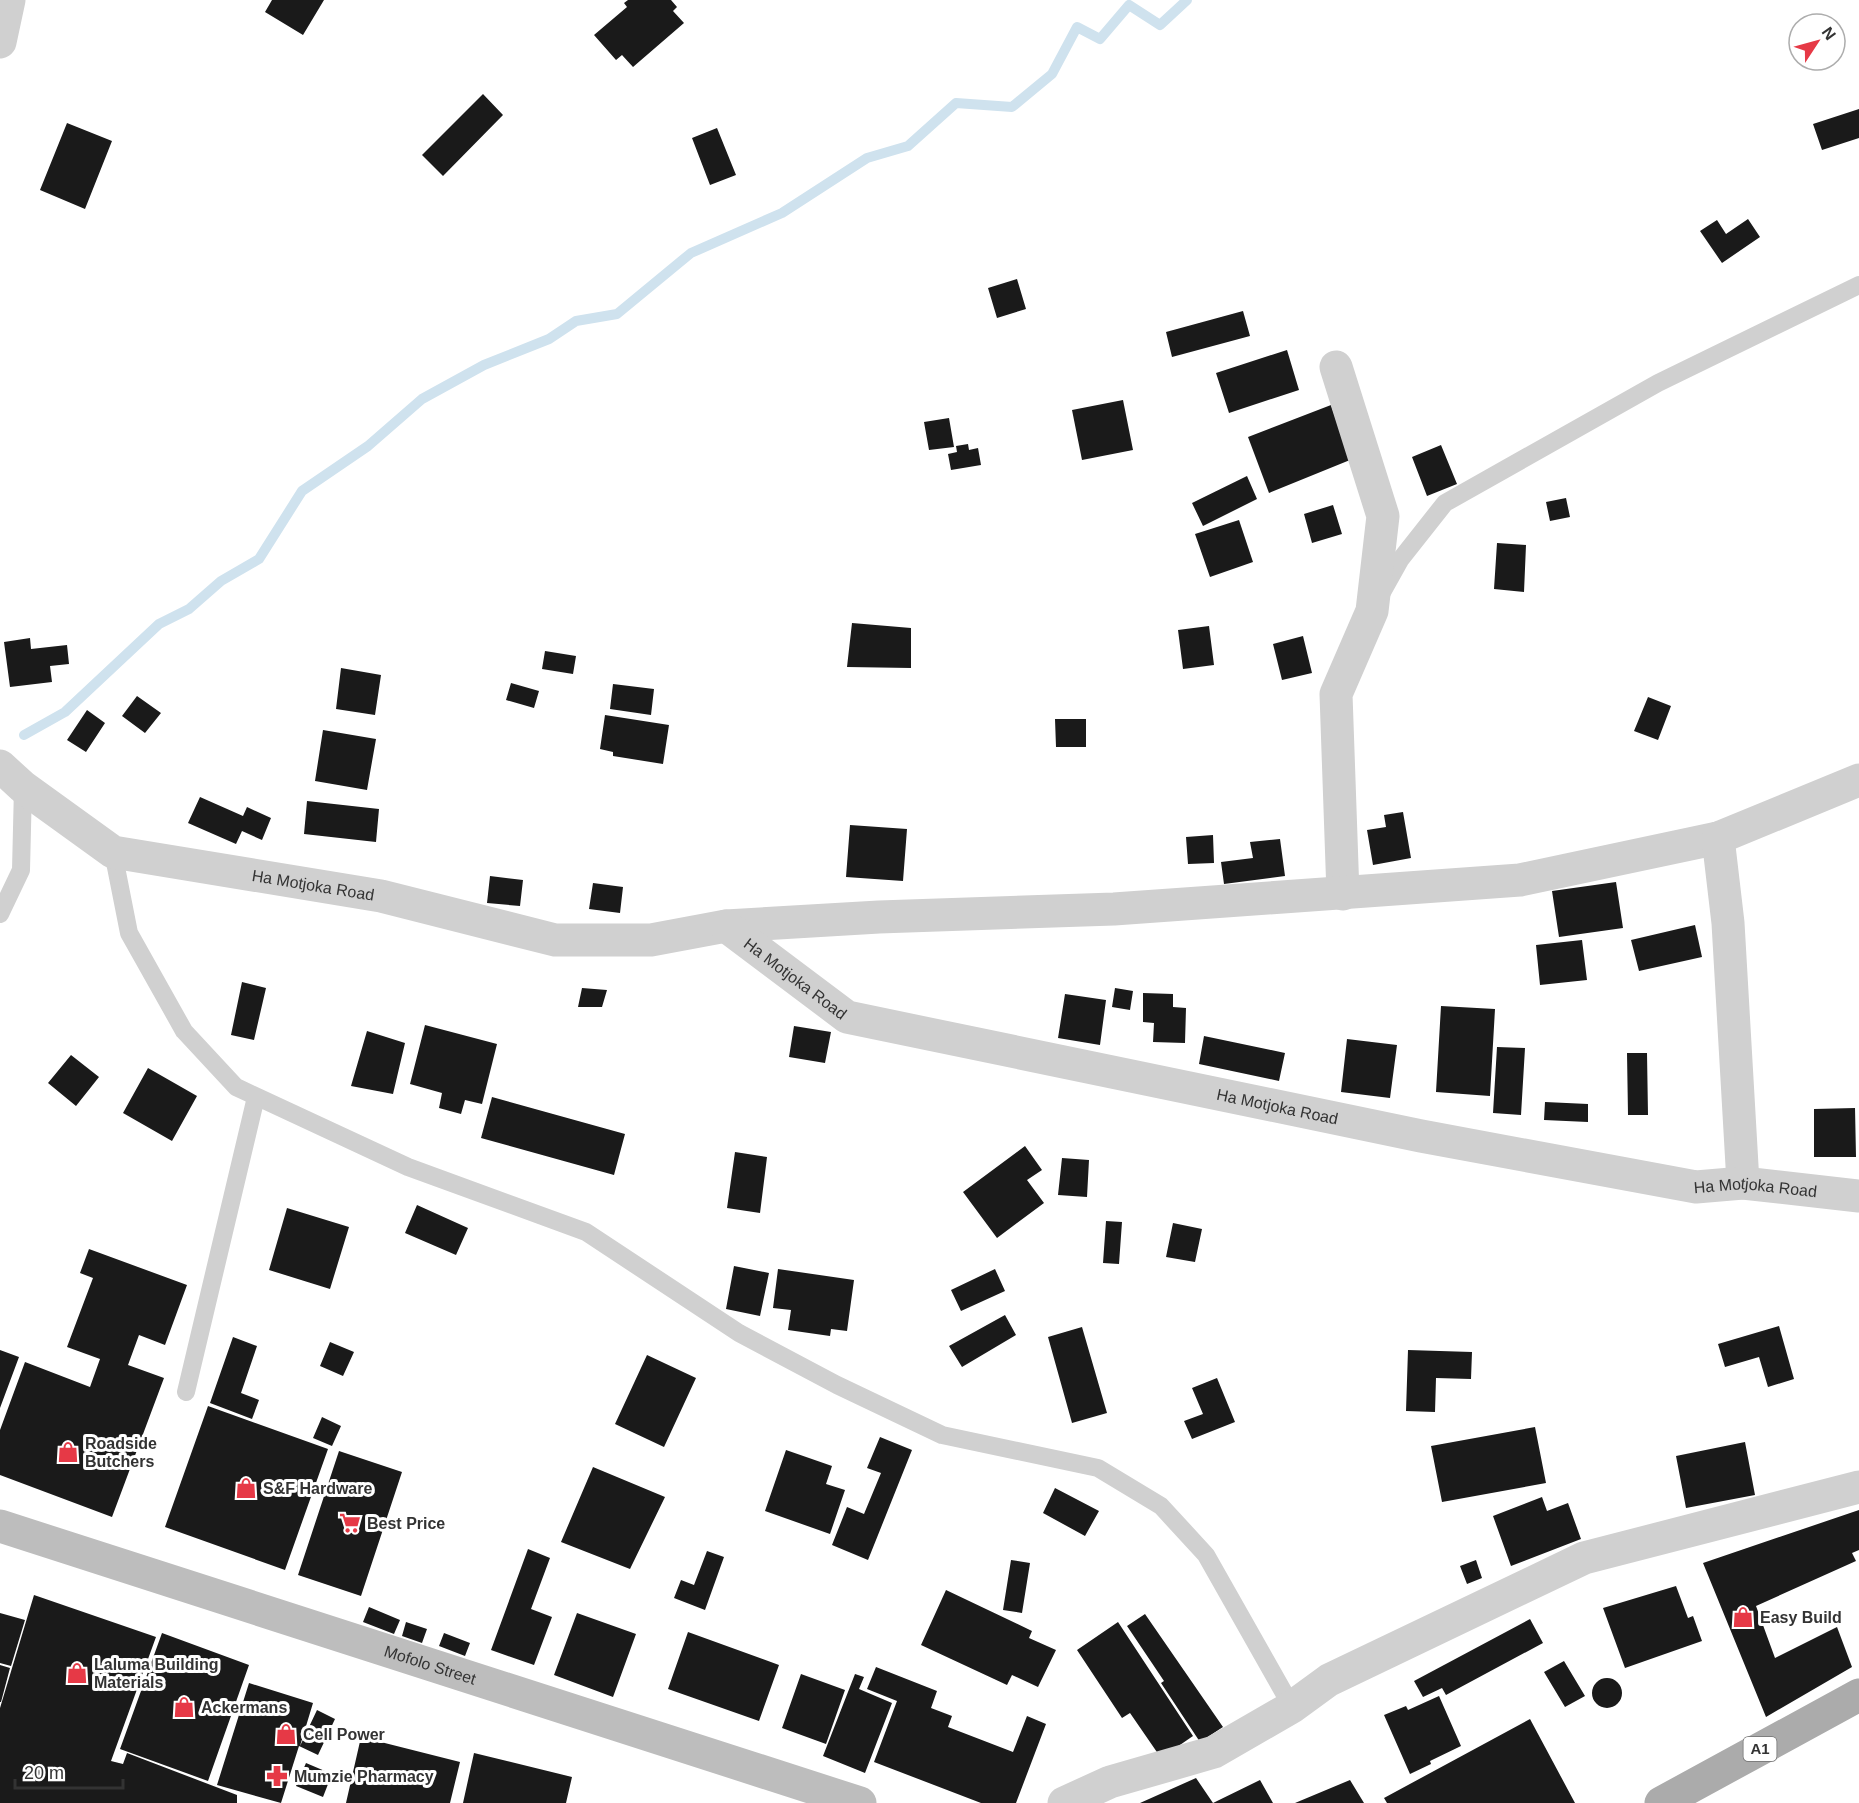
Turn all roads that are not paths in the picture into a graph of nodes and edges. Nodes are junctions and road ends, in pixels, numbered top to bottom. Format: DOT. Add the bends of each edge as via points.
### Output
graph roads {
  1 [pos="9,0"];
  2 [pos="0,42"];
  3 [pos="1859,285"];
  4 [pos="1336,367"];
  5 [pos="1372,611"];
  6 [pos="12,777"];
  7 [pos="1859,780"];
  8 [pos="1718,838"];
  9 [pos="113,852"];
  10 [pos="1343,894"];
  11 [pos="0,914"];
  12 [pos="726,926"];
  13 [pos="256,1097"];
  14 [pos="1743,1183"];
  15 [pos="1859,1196"];
  16 [pos="186,1392"];
  17 [pos="1859,1487"];
  18 [pos="0,1526"];
  19 [pos="1859,1695"];
  20 [pos="1292,1707"];
  21 [pos="860,1803"];
  22 [pos="1064,1803"];
  23 [pos="1661,1803"];
  1 -- 2 [label="street"];
  3 -- 5 [label="lane" via="1658,382 1445,504 1400,560"];
  4 -- 5 [label="street" via="1383,516"];
  5 -- 10 [label="street" via="1336,694"];
  6 -- 9 [label="street, Ha Motjoka Road"];
  6 -- 11 [label="lane" via="21,870"];
  7 -- 8 [label="street, Ha Motjoka Road"];
  8 -- 10 [label="street, Ha Motjoka Road" via="1520,880"];
  8 -- 14 [label="street" via="1728,922"];
  9 -- 12 [label="street, Ha Motjoka Road" via="381,896 555,940 651,940"];
  9 -- 13 [label="lane" via="129,933 184,1031 236,1087"];
  10 -- 12 [label="street, Ha Motjoka Road" via="1114,909"];
  12 -- 14 [label="street, Ha Motjoka Road" via="847,1017 1421,1136 1685,1185"];
  13 -- 16 [label="lane"];
  13 -- 20 [label="lane" via="408,1167 586,1232 739,1333 942,1435 1098,1468 1161,1506 1206,1555"];
  14 -- 15 [label="street, Ha Motjoka Road"];
  17 -- 20 [label="street" via="1584,1558 1329,1680"];
  18 -- 21 [label="main road, Mofolo Street"];
  19 -- 23 [label="main road, A1"];
  20 -- 22 [label="street" via="1214,1752 1110,1782"];
}
